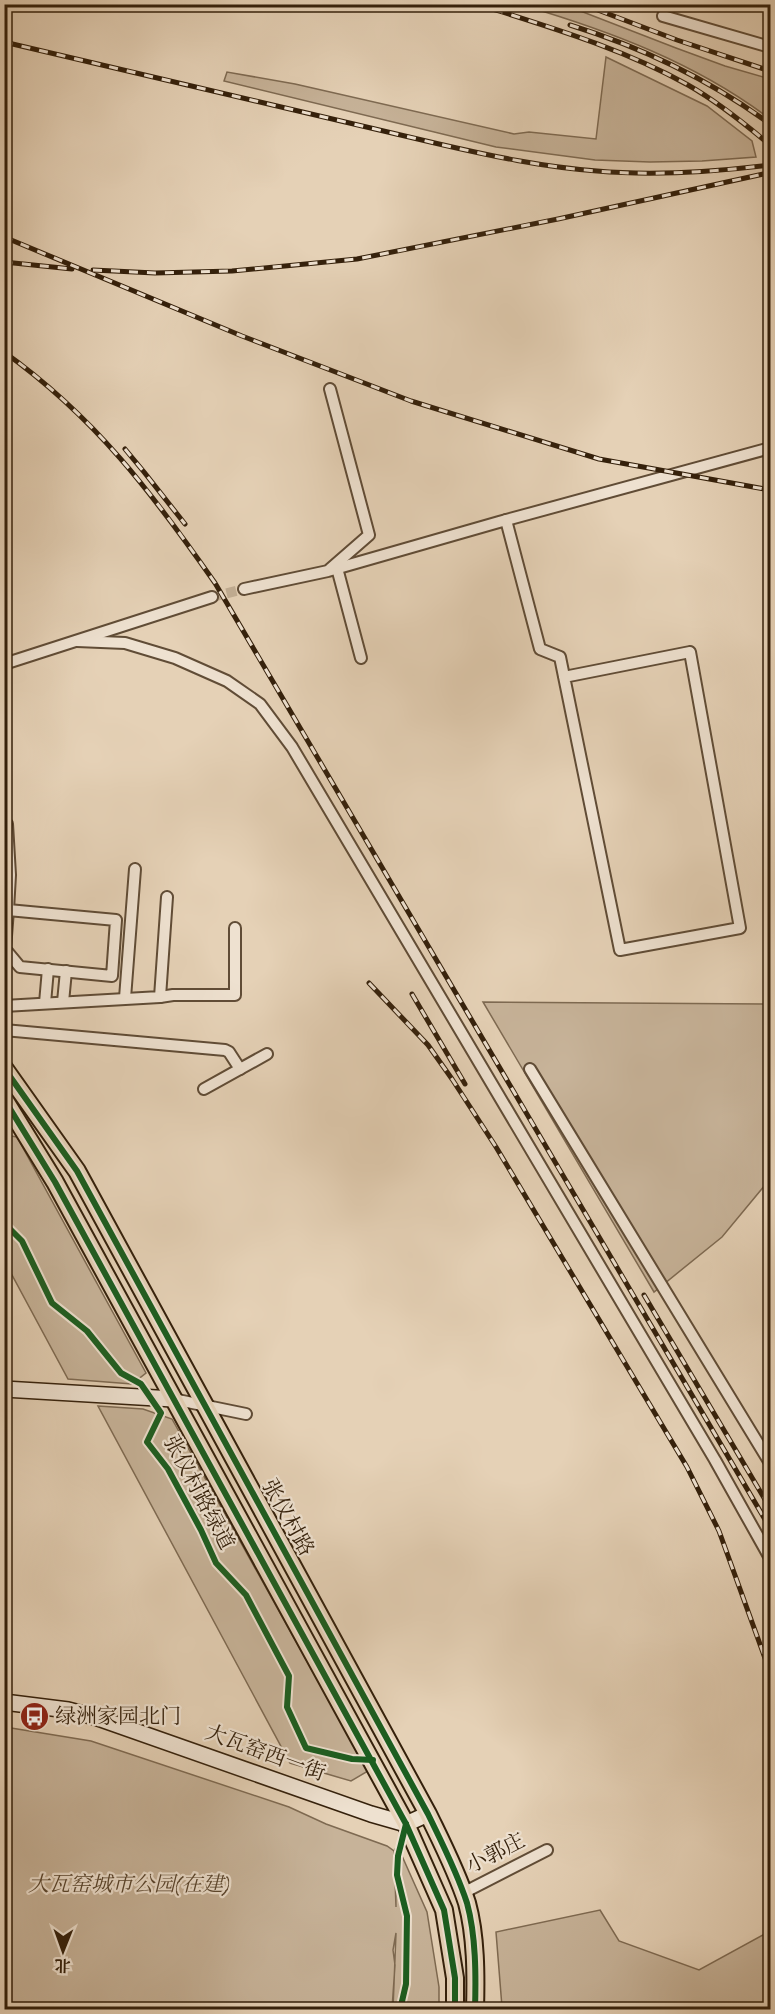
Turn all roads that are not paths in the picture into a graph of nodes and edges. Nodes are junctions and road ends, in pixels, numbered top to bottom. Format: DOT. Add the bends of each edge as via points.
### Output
graph roads {
  1 [pos="663,16"];
  2 [pos="771,47"];
  3 [pos="330,389"];
  4 [pos="771,448"];
  5 [pos="506,520"];
  6 [pos="332,570"];
  7 [pos="244,589"];
  8 [pos="212,597"];
  9 [pos="77,641"];
  10 [pos="361,658"];
  11 [pos="4,664"];
  12 [pos="564,677"];
  13 [pos="7,824"];
  14 [pos="135,869"];
  15 [pos="166,897"];
  16 [pos="8,910"];
  17 [pos="235,928"];
  18 [pos="48,969"];
  19 [pos="66,971"];
  20 [pos="160,997"];
  21 [pos="125,998"];
  22 [pos="63,1002"];
  23 [pos="45,1003"];
  24 [pos="4,1006"];
  25 [pos="4,1030"];
  26 [pos="267,1054"];
  27 [pos="4,1068"];
  28 [pos="240,1069"];
  29 [pos="530,1069"];
  30 [pos="204,1089"];
  31 [pos="6,1103"];
  32 [pos="4,1389"];
  33 [pos="173,1399"];
  34 [pos="207,1407"];
  35 [pos="246,1414"];
  36 [pos="771,1463"];
  37 [pos="771,1558"];
  38 [pos="4,1702"];
  39 [pos="428,1814"];
  40 [pos="406,1824"];
  41 [pos="547,1850"];
  42 [pos="463,1893"];
  43 [pos="455,2010"];
  44 [pos="474,2010"];
  1 -- 2 [label="street"];
  3 -- 6 [label="street" via="369,535"];
  4 -- 5 [label="street"];
  5 -- 6 [label="street"];
  5 -- 12 [label="street" via="540,650 560,657"];
  6 -- 7 [label="street"];
  6 -- 10 [label="street"];
  8 -- 9 [label="street"];
  9 -- 11 [label="street"];
  9 -- 37 [label="street" via="125,643 175,658 227,681 260,704 292,747"];
  12 -- 12 [label="street" via="620,950 740,928 690,652"];
  13 -- 16 [label="street"];
  14 -- 21 [label="street"];
  15 -- 20 [label="street"];
  16 -- 18 [label="street" via="4,949 20,966"];
  16 -- 19 [label="street" via="116,920 112,976"];
  17 -- 20 [label="street" via="235,995"];
  18 -- 19 [label="street"];
  18 -- 23 [label="street"];
  19 -- 22 [label="street"];
  20 -- 21 [label="street"];
  21 -- 22 [label="street"];
  22 -- 23 [label="street"];
  23 -- 24 [label="street"];
  25 -- 28 [label="street" via="225,1050"];
  26 -- 28 [label="street"];
  27 -- 34 [label="main road, 张仪村路" via="77,1171"];
  28 -- 30 [label="street"];
  29 -- 36 [label="street"];
  31 -- 33 [label="main road, 张仪村路" via="55,1182"];
  32 -- 33 [label="street"];
  33 -- 34 [label="street"];
  33 -- 40 [label="main road, 张仪村路"];
  34 -- 35 [label="street"];
  34 -- 39 [label="main road, 张仪村路"];
  38 -- 40 [label="street, 大瓦窑西一街" via="95,1717"];
  39 -- 40 [label="street"];
  39 -- 42 [label="main road, 张仪村路"];
  40 -- 43 [label="main road, 张仪村路" via="444,1910 455,1978"];
  41 -- 42 [label="street, 小郭庄"];
  42 -- 44 [label="main road, 张仪村路" via="472,1926"];
}
